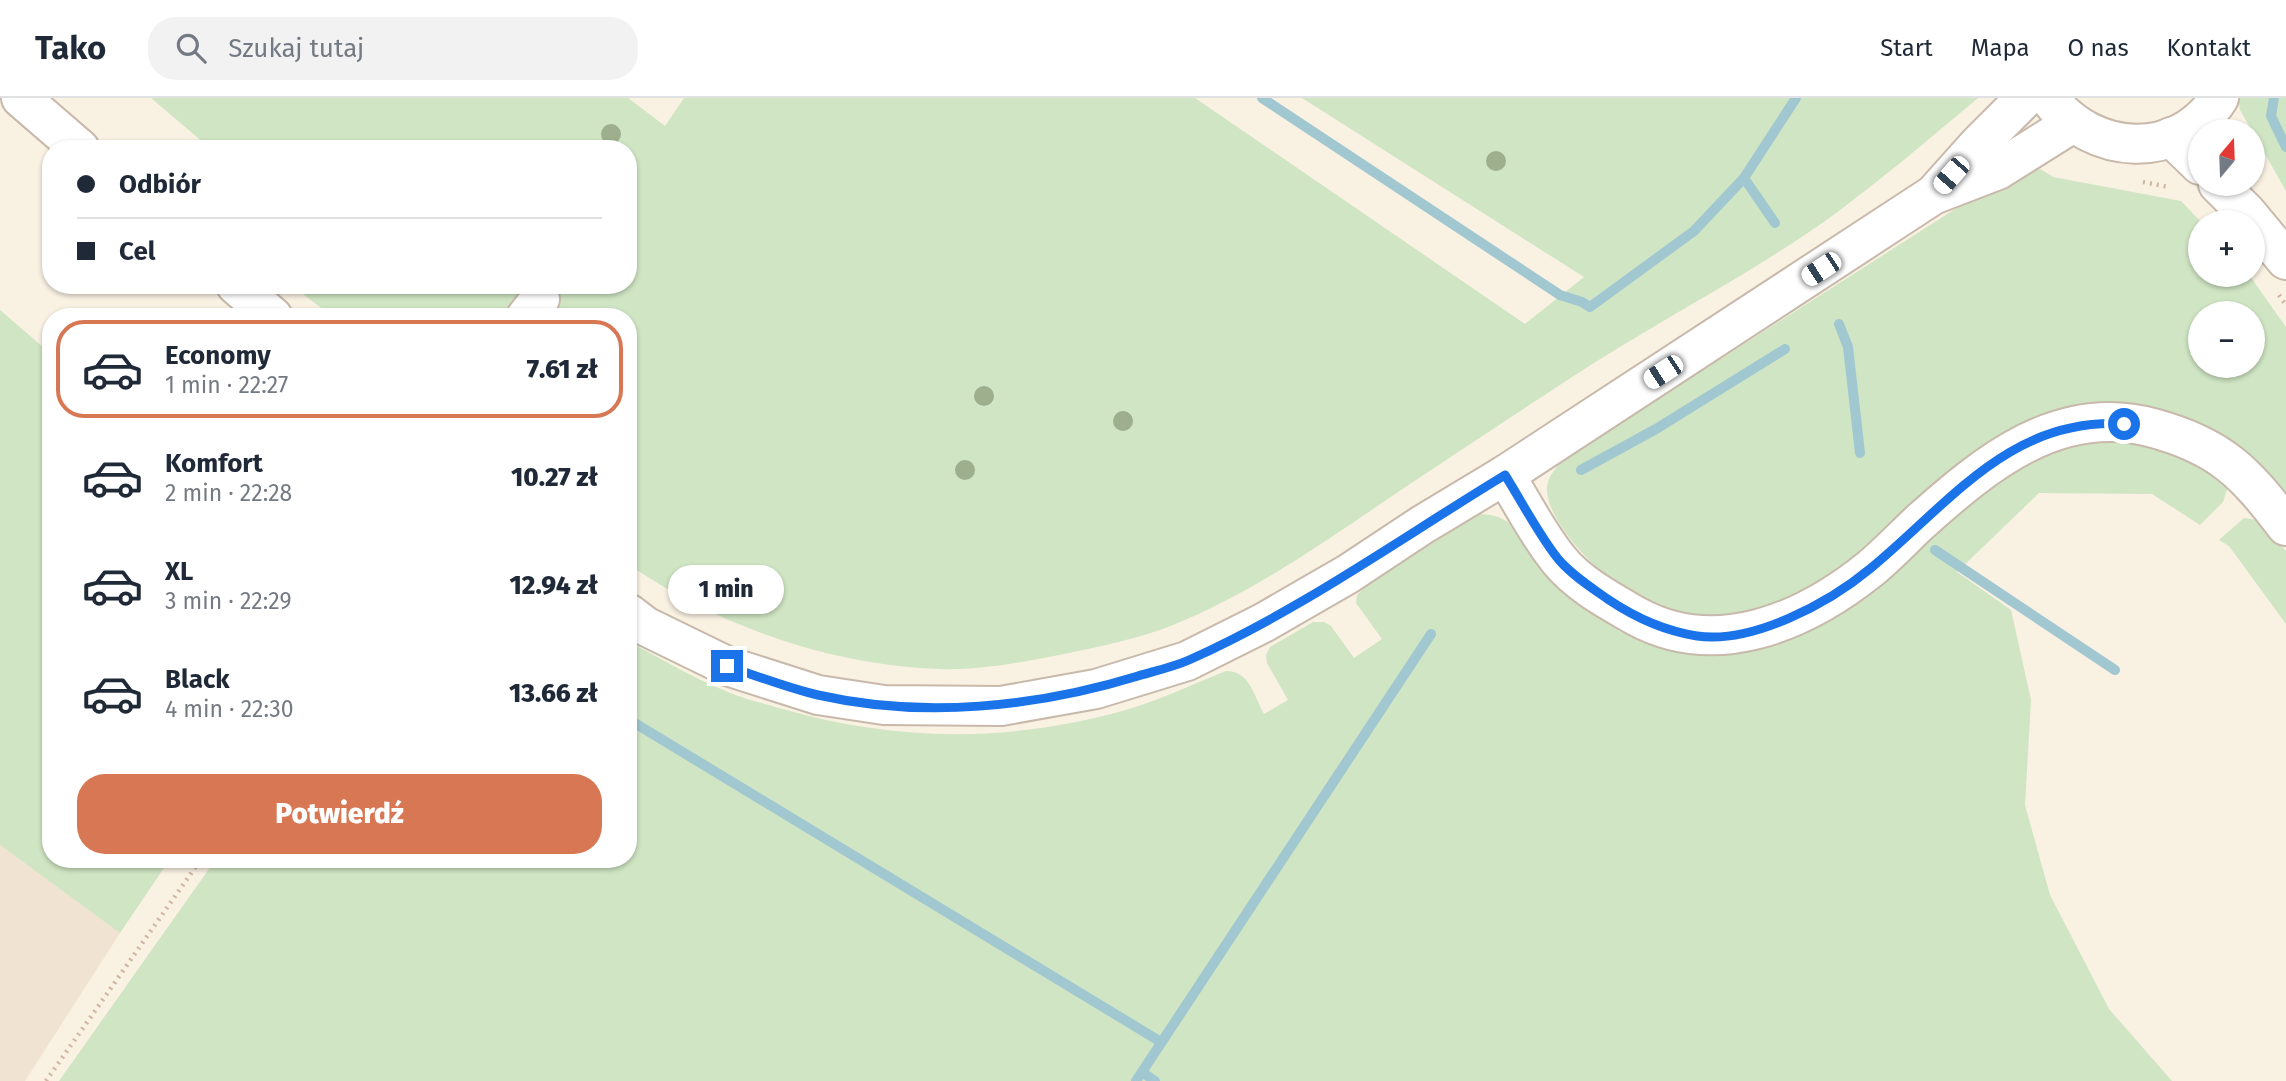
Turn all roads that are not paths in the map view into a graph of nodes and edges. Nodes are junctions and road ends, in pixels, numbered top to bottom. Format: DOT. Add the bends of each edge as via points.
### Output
graph roads {
  1 [pos="21,98"];
  2 [pos="2025,98"];
  3 [pos="2061,111"];
  4 [pos="2220,111"];
  5 [pos="2171,137"];
  6 [pos="70,140"];
  7 [pos="2188,153"];
  8 [pos="1933,195"];
  9 [pos="2230,196"];
  10 [pos="2257,196"];
  11 [pos="2286,251"];
  12 [pos="2286,260"];
  13 [pos="246,294"];
  14 [pos="263,308"];
  15 [pos="1505,475"];
  16 [pos="2286,526"];
  17 [pos="637,620"];
  1 -- 6 [label="street"];
  2 -- 8 [label="street"];
  3 -- 5 [label="street" via="2099,138 2124,144"];
  3 -- 8 [label="street" via="1998,170"];
  4 -- 5 [label="street"];
  5 -- 7 [label="street"];
  8 -- 15 [label="street"];
  9 -- 12 [label="street"];
  10 -- 11 [label="street"];
  13 -- 14 [label="street"];
  15 -- 16 [label="street" via="1560,561 1586,584 1648,623 1698,636 1761,630 1825,600 1870,569 2000,457 2051,432 2079,425 2140,425 2197,443 2230,462"];
  15 -- 17 [label="street" via="1348,574 1187,662 1096,689 1001,706 884,705 818,695 727,666"];
}
